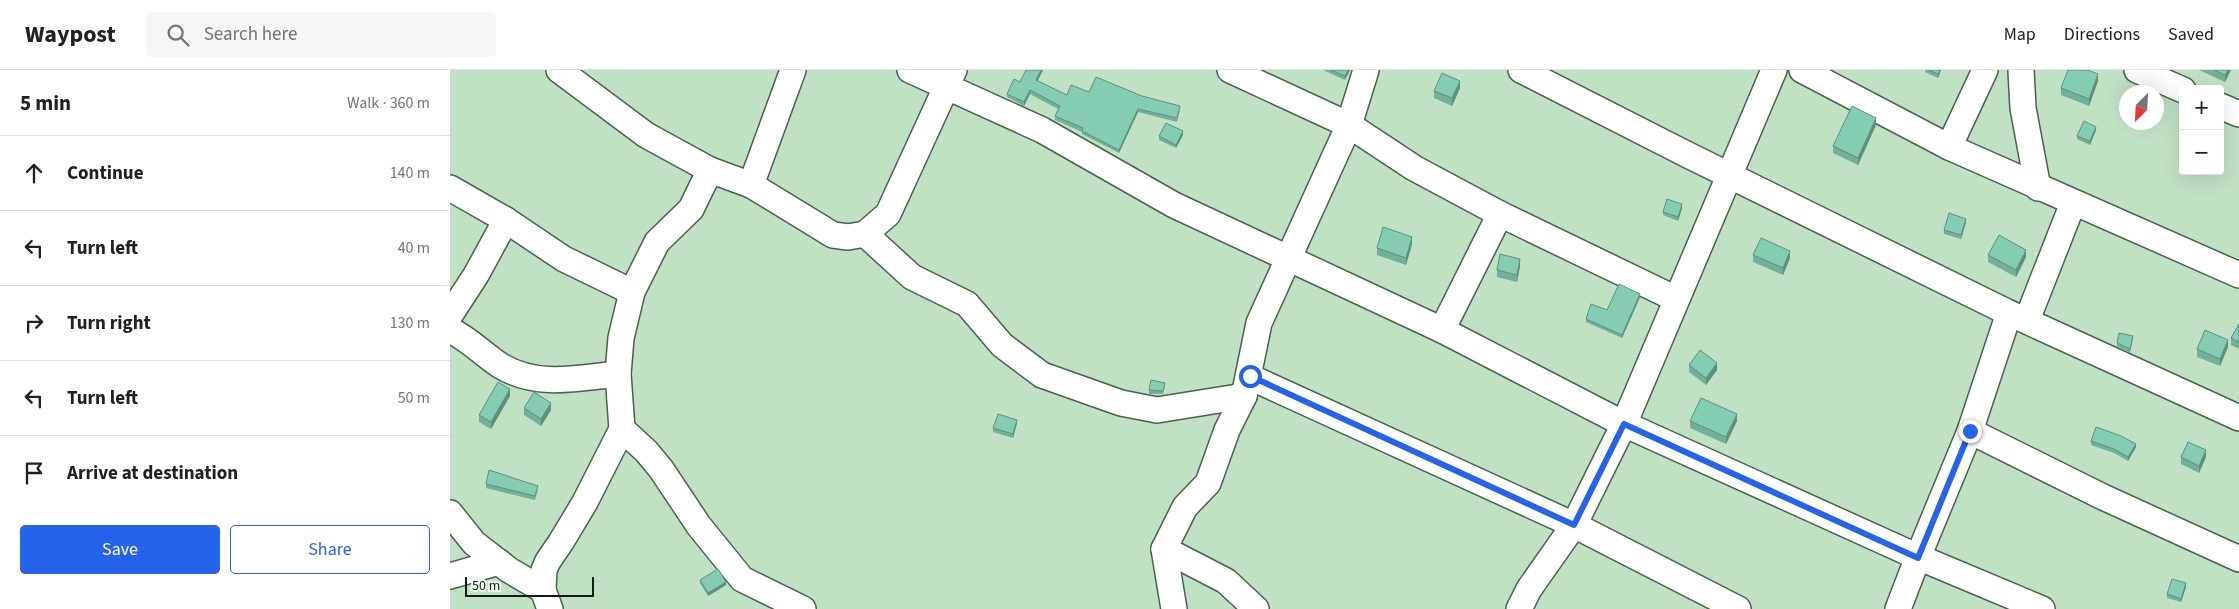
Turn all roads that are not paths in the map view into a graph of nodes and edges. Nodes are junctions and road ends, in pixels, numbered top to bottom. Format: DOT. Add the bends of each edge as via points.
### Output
graph roads {
  1 [pos="559,70"];
  2 [pos="793,70"];
  3 [pos="910,70"];
  4 [pos="1230,70"];
  5 [pos="1366,70"];
  6 [pos="1521,70"];
  7 [pos="1774,70"];
  8 [pos="1802,70"];
  9 [pos="1985,70"];
  10 [pos="2022,70"];
  11 [pos="2137,70"];
  12 [pos="951,78"];
  13 [pos="2179,88"];
  14 [pos="2224,108"];
  15 [pos="2239,114"];
  16 [pos="1349,125"];
  17 [pos="1949,147"];
  18 [pos="710,170"];
  19 [pos="1730,176"];
  20 [pos="751,185"];
  21 [pos="450,188"];
  22 [pos="2038,188"];
  23 [pos="2073,203"];
  24 [pos="1500,214"];
  25 [pos="506,220"];
  26 [pos="865,234"];
  27 [pos="1290,258"];
  28 [pos="2239,275"];
  29 [pos="632,292"];
  30 [pos="1676,299"];
  31 [pos="450,314"];
  32 [pos="2018,316"];
  33 [pos="450,330"];
  34 [pos="1442,330"];
  35 [pos="618,374"];
  36 [pos="1247,386"];
  37 [pos="2239,418"];
  38 [pos="1624,424"];
  39 [pos="622,429"];
  40 [pos="1970,431"];
  41 [pos="450,513"];
  42 [pos="1574,525"];
  43 [pos="1164,549"];
  44 [pos="1918,558"];
  45 [pos="2239,559"];
  46 [pos="498,562"];
  47 [pos="450,576"];
  48 [pos="546,600"];
  49 [pos="804,609"];
  50 [pos="1174,609"];
  51 [pos="1256,609"];
  52 [pos="1519,609"];
  53 [pos="1738,609"];
  54 [pos="1898,609"];
  55 [pos="2042,609"];
  1 -- 18 [label="street" via="646,135"];
  2 -- 20 [label="street"];
  3 -- 12 [label="street"];
  4 -- 16 [label="street"];
  5 -- 16 [label="street"];
  6 -- 19 [label="street"];
  7 -- 19 [label="street"];
  8 -- 17 [label="street"];
  9 -- 17 [label="street"];
  10 -- 22 [label="street" via="2024,108"];
  11 -- 13 [label="street"];
  12 -- 26 [label="street" via="888,214"];
  12 -- 27 [label="street" via="1174,205"];
  14 -- 15 [label="street"];
  16 -- 24 [label="street" via="1414,168"];
  16 -- 27 [label="street"];
  17 -- 22 [label="street"];
  18 -- 20 [label="street"];
  18 -- 29 [label="street" via="691,209 657,242"];
  19 -- 30 [label="street"];
  19 -- 32 [label="street"];
  20 -- 26 [label="street" via="833,235"];
  21 -- 25 [label="street"];
  22 -- 23 [label="street"];
  23 -- 28 [label="street"];
  23 -- 32 [label="street"];
  24 -- 30 [label="street"];
  24 -- 34 [label="street"];
  25 -- 29 [label="street" via="564,259"];
  25 -- 31 [label="street"];
  26 -- 36 [label="street" via="912,277 967,304 1002,345 1042,375 1120,403 1158,410"];
  27 -- 34 [label="street"];
  27 -- 36 [label="street" via="1259,323"];
  29 -- 35 [label="street" via="621,338"];
  30 -- 38 [label="street"];
  32 -- 37 [label="street"];
  32 -- 40 [label="street"];
  33 -- 35 [label="street" via="502,366 537,380"];
  34 -- 38 [label="street"];
  35 -- 39 [label="street"];
  36 -- 42 [label="street"];
  36 -- 43 [label="street" via="1208,483 1185,507"];
  38 -- 42 [label="street"];
  38 -- 44 [label="street"];
  39 -- 48 [label="street" via="585,502 548,561"];
  39 -- 49 [label="street" via="661,469 699,526 742,579"];
  40 -- 44 [label="street"];
  40 -- 45 [label="street" via="2094,493"];
  41 -- 46 [label="street" via="474,543"];
  42 -- 52 [label="street" via="1529,589"];
  42 -- 53 [label="street"];
  43 -- 50 [label="street"];
  43 -- 51 [label="street" via="1226,580"];
  44 -- 54 [label="street"];
  44 -- 55 [label="street"];
  46 -- 47 [label="street"];
  46 -- 48 [label="street"];
}
